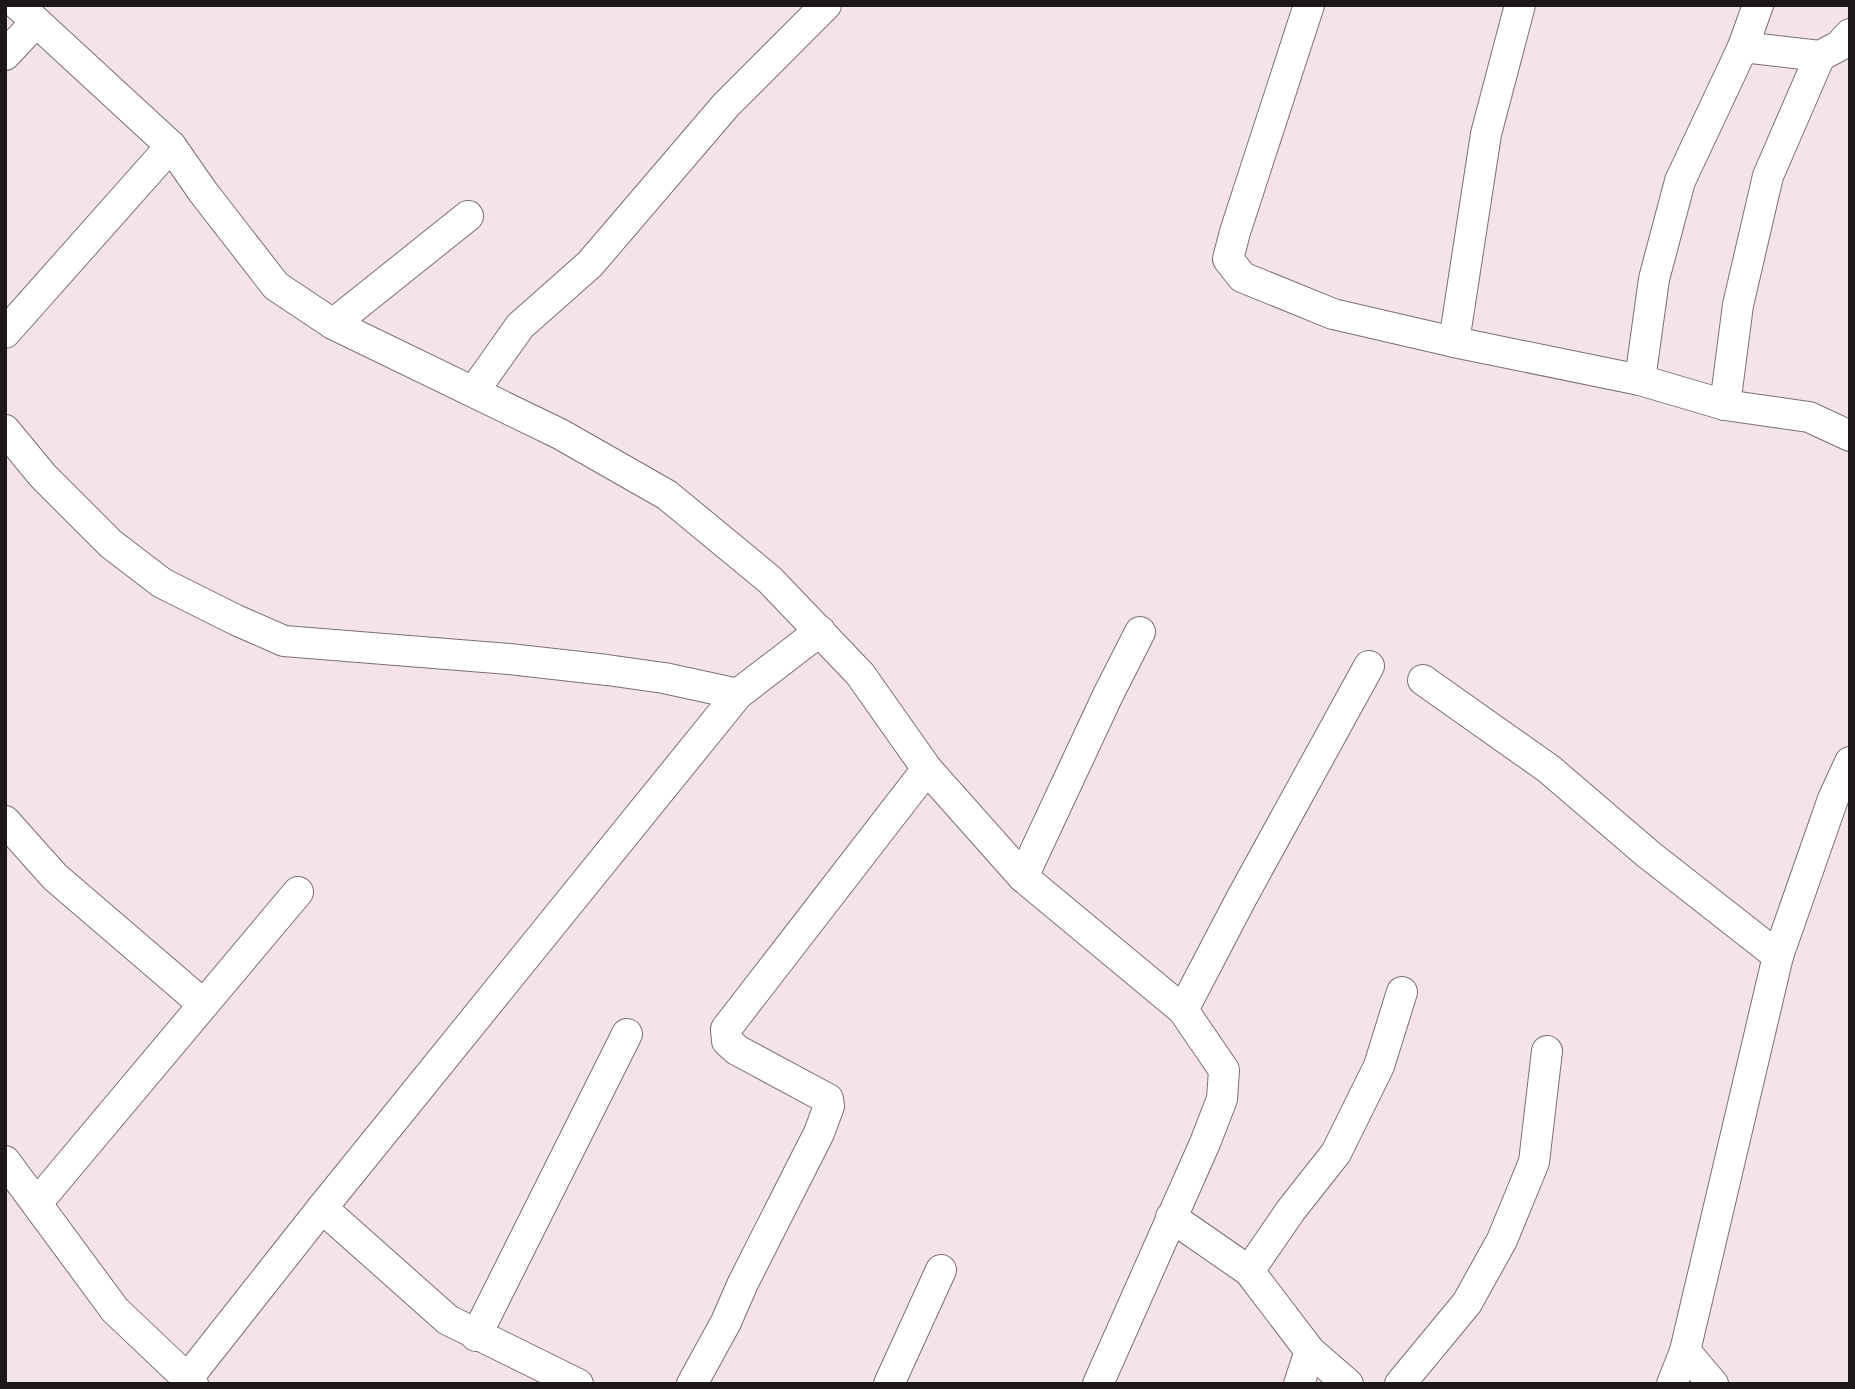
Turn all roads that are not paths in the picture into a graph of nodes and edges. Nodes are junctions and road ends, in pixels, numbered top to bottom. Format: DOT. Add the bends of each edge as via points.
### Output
graph roads {
  1 [pos="825,5"];
  2 [pos="1309,5"];
  3 [pos="1520,5"];
  4 [pos="1758,5"];
  5 [pos="27,13"];
  6 [pos="1850,34"];
  7 [pos="1743,47"];
  8 [pos="5,55"];
  9 [pos="1820,56"];
  10 [pos="171,146"];
  11 [pos="468,216"];
  12 [pos="333,324"];
  13 [pos="5,333"];
  14 [pos="1454,342"];
  15 [pos="1640,380"];
  16 [pos="474,391"];
  17 [pos="1725,405"];
  18 [pos="5,430"];
  19 [pos="1850,436"];
  20 [pos="820,631"];
  21 [pos="1140,632"];
  22 [pos="1369,666"];
  23 [pos="1423,680"];
  24 [pos="738,694"];
  25 [pos="1850,762"];
  26 [pos="928,769"];
  27 [pos="1841,801"];
  28 [pos="5,821"];
  29 [pos="1023,877"];
  30 [pos="298,892"];
  31 [pos="1778,956"];
  32 [pos="1402,992"];
  33 [pos="203,1004"];
  34 [pos="1183,1010"];
  35 [pos="627,1034"];
  36 [pos="1547,1051"];
  37 [pos="5,1161"];
  38 [pos="37,1203"];
  39 [pos="322,1208"];
  40 [pos="1171,1217"];
  41 [pos="941,1270"];
  42 [pos="1249,1271"];
  43 [pos="476,1336"];
  44 [pos="1310,1351"];
  45 [pos="1685,1351"];
  46 [pos="190,1381"];
  47 [pos="578,1384"];
  48 [pos="692,1384"];
  49 [pos="889,1384"];
  50 [pos="1098,1384"];
  51 [pos="1299,1384"];
  52 [pos="1348,1384"];
  53 [pos="1399,1384"];
  54 [pos="1672,1384"];
  55 [pos="1713,1384"];
  1 -- 16 [label="street" via="726,105 590,264 520,326"];
  2 -- 14 [label="street" via="1228,259 1242,277 1333,314"];
  3 -- 14 [label="street" via="1486,134"];
  4 -- 7 [label="street"];
  5 -- 8 [label="street"];
  5 -- 10 [label="street"];
  6 -- 9 [label="street"];
  7 -- 9 [label="street"];
  7 -- 15 [label="street" via="1680,181 1654,279"];
  9 -- 17 [label="street" via="1768,176 1738,305"];
  10 -- 12 [label="street" via="276,286"];
  10 -- 13 [label="street"];
  11 -- 12 [label="street"];
  12 -- 16 [label="street"];
  14 -- 15 [label="street"];
  15 -- 17 [label="street"];
  16 -- 20 [label="street" via="667,495 770,580"];
  17 -- 19 [label="street" via="1808,417"];
  18 -- 24 [label="street" via="111,544 162,583 284,641 607,670"];
  20 -- 24 [label="street"];
  20 -- 26 [label="street" via="860,674"];
  21 -- 29 [label="street"];
  22 -- 34 [label="street"];
  23 -- 31 [label="street" via="1549,769"];
  24 -- 39 [label="street"];
  25 -- 27 [label="street"];
  26 -- 29 [label="street"];
  26 -- 48 [label="street" via="726,1029 727,1041 737,1050 828,1099 829,1106"];
  27 -- 31 [label="street"];
  28 -- 33 [label="street" via="55,877"];
  29 -- 34 [label="street"];
  30 -- 33 [label="street"];
  31 -- 45 [label="street"];
  32 -- 42 [label="street" via="1379,1066 1336,1153"];
  33 -- 38 [label="street"];
  34 -- 40 [label="street" via="1224,1070 1222,1099"];
  35 -- 43 [label="street"];
  36 -- 53 [label="street" via="1534,1162 1503,1240 1467,1303"];
  37 -- 38 [label="street"];
  38 -- 46 [label="street" via="115,1310"];
  39 -- 43 [label="street" via="448,1320"];
  39 -- 46 [label="street"];
  40 -- 42 [label="street"];
  40 -- 50 [label="street"];
  41 -- 49 [label="street"];
  42 -- 44 [label="street"];
  43 -- 47 [label="street"];
  44 -- 51 [label="street"];
  44 -- 52 [label="street"];
  45 -- 54 [label="street"];
  45 -- 55 [label="street"];
}
